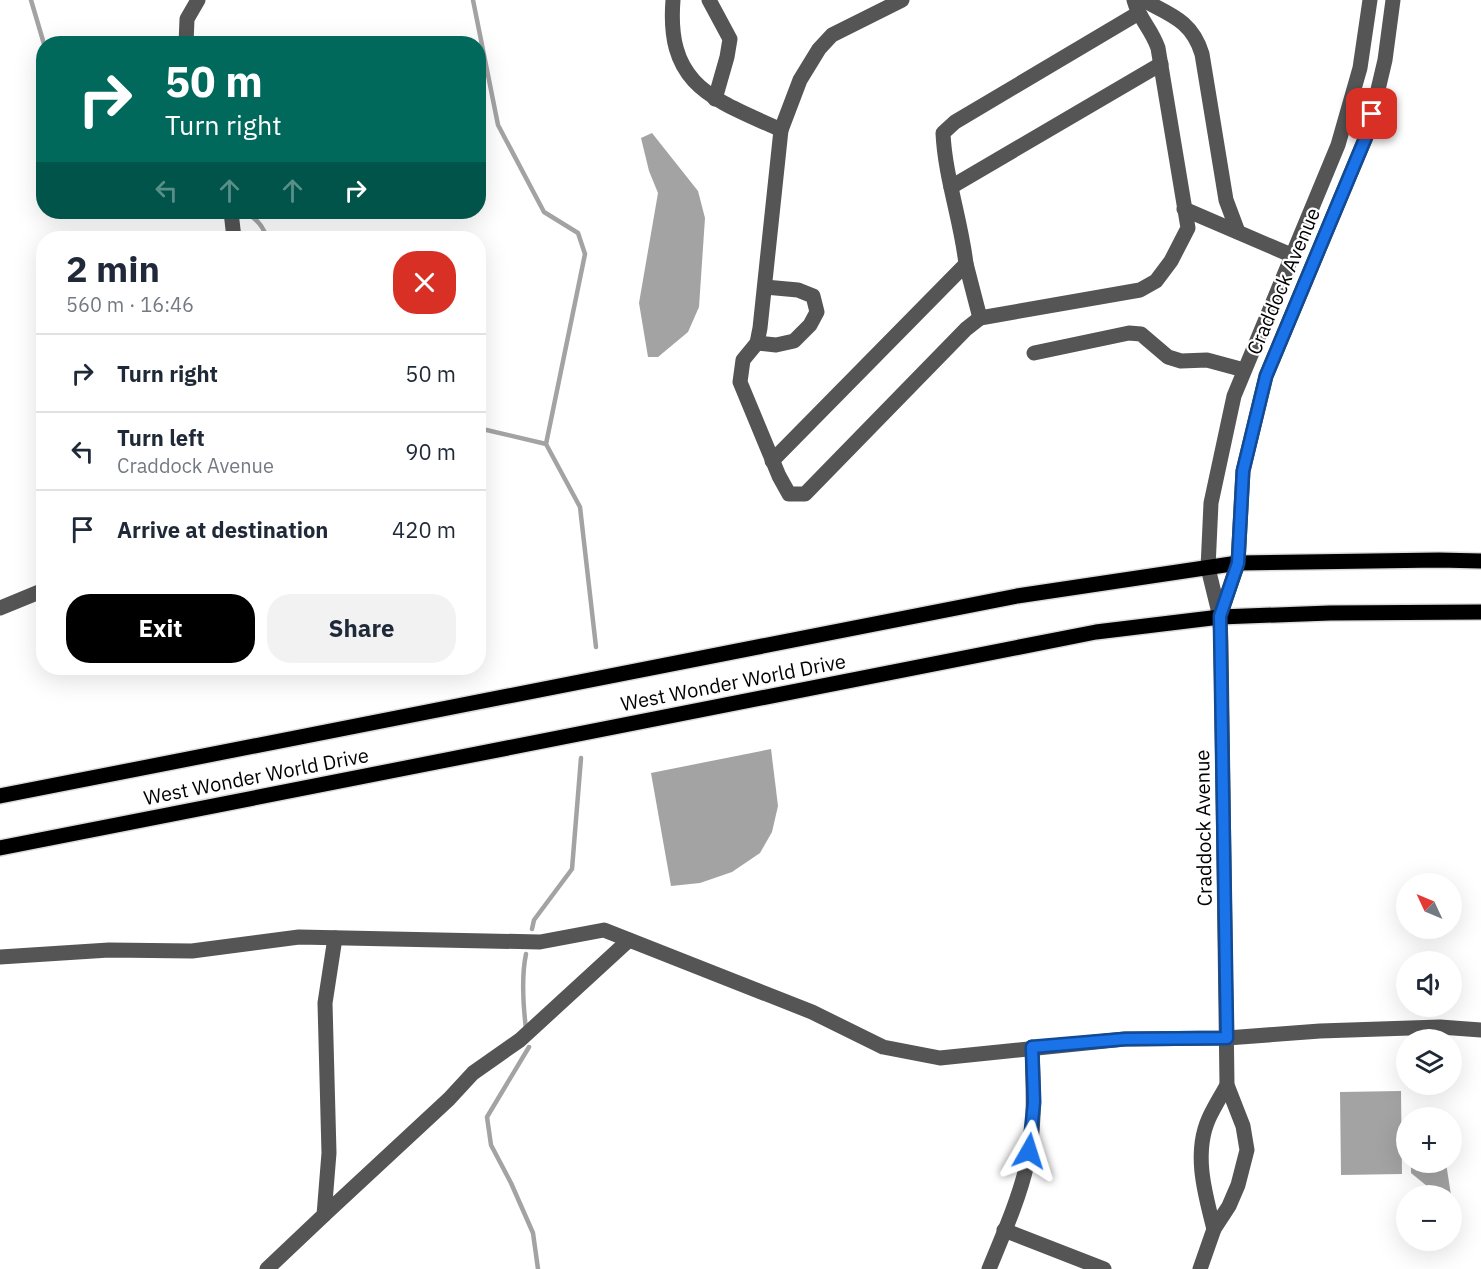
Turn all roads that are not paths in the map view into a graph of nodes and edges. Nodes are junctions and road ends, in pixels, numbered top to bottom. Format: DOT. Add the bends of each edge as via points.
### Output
graph roads {
  1 [pos="198,0"];
  2 [pos="673,0"];
  3 [pos="709,0"];
  4 [pos="902,0"];
  5 [pos="1370,0"];
  6 [pos="1393,0"];
  7 [pos="1138,5"];
  8 [pos="186,36"];
  9 [pos="1161,64"];
  10 [pos="715,99"];
  11 [pos="781,130"];
  12 [pos="951,187"];
  13 [pos="1184,208"];
  14 [pos="1238,232"];
  15 [pos="1291,255"];
  16 [pos="966,264"];
  17 [pos="765,287"];
  18 [pos="980,318"];
  19 [pos="757,342"];
  20 [pos="1034,353"];
  21 [pos="1244,370"];
  22 [pos="772,461"];
  23 [pos="1481,561"];
  24 [pos="1238,563"];
  25 [pos="1208,568"];
  26 [pos="36,593"];
  27 [pos="0,608"];
  28 [pos="1481,612"];
  29 [pos="1220,616"];
  30 [pos="0,796"];
  31 [pos="0,848"];
  32 [pos="335,938"];
  33 [pos="629,940"];
  34 [pos="0,957"];
  35 [pos="1481,1030"];
  36 [pos="1227,1038"];
  37 [pos="1032,1047"];
  38 [pos="1227,1085"];
  39 [pos="324,1215"];
  40 [pos="1214,1229"];
  41 [pos="1004,1230"];
  42 [pos="267,1269"];
  43 [pos="989,1269"];
  44 [pos="1104,1269"];
  45 [pos="1200,1269"];
  1 -- 8 [label="street" via="187,19"];
  2 -- 10 [label="street" via="674,42 685,71"];
  3 -- 10 [label="street" via="730,39"];
  4 -- 11 [label="street" via="832,35 800,80"];
  5 -- 15 [label="street, Craddock Avenue" via="1360,68 1338,146"];
  6 -- 24 [label="street, Craddock Avenue" via="1385,60 1368,132 1266,376 1243,471"];
  7 -- 9 [label="street" via="1153,32"];
  7 -- 12 [label="street" via="943,133"];
  7 -- 14 [label="street" via="1181,20 1197,37 1226,200"];
  9 -- 12 [label="street"];
  9 -- 13 [label="street"];
  10 -- 11 [label="street"];
  11 -- 17 [label="street"];
  12 -- 16 [label="street"];
  13 -- 14 [label="street"];
  13 -- 18 [label="street" via="1188,228 1171,261 1156,281 1140,290"];
  14 -- 15 [label="street"];
  15 -- 21 [label="street, Craddock Avenue"];
  16 -- 18 [label="street"];
  16 -- 22 [label="street"];
  17 -- 19 [label="street"];
  17 -- 19 [label="street" via="798,290 813,296 817,312 795,341 776,345"];
  18 -- 22 [label="street" via="805,494 789,494"];
  19 -- 22 [label="street" via="743,360 740,382"];
  20 -- 21 [label="street" via="1130,333 1141,334 1168,357 1207,360"];
  21 -- 25 [label="street, Craddock Avenue" via="1233,396 1211,503"];
  23 -- 24 [label="main road, West Wonder World Drive"];
  24 -- 25 [label="main road, West Wonder World Drive"];
  24 -- 29 [label="street, Craddock Avenue"];
  25 -- 29 [label="street, Craddock Avenue"];
  25 -- 30 [label="main road, West Wonder World Drive" via="1017,597"];
  26 -- 27 [label="street"];
  28 -- 29 [label="main road, West Wonder World Drive"];
  29 -- 31 [label="main road, West Wonder World Drive" via="1096,632"];
  29 -- 36 [label="street, Craddock Avenue"];
  32 -- 33 [label="street" via="540,942 604,930"];
  32 -- 34 [label="street" via="299,937 192,951 109,950"];
  32 -- 39 [label="street" via="326,1003 329,1153"];
  33 -- 37 [label="street" via="812,1012 883,1047 940,1058"];
  33 -- 39 [label="street" via="520,1040 472,1073"];
  35 -- 36 [label="street" via="1428,1027"];
  36 -- 37 [label="street" via="1125,1039"];
  36 -- 38 [label="street, Craddock Avenue"];
  37 -- 41 [label="street" via="1032,1136 1027,1165"];
  38 -- 40 [label="street" via="1208,1120 1202,1146 1202,1173"];
  38 -- 40 [label="street" via="1243,1126 1246,1150 1239,1185"];
  39 -- 42 [label="street"];
  40 -- 45 [label="street"];
  41 -- 43 [label="street"];
  41 -- 44 [label="street"];
}
